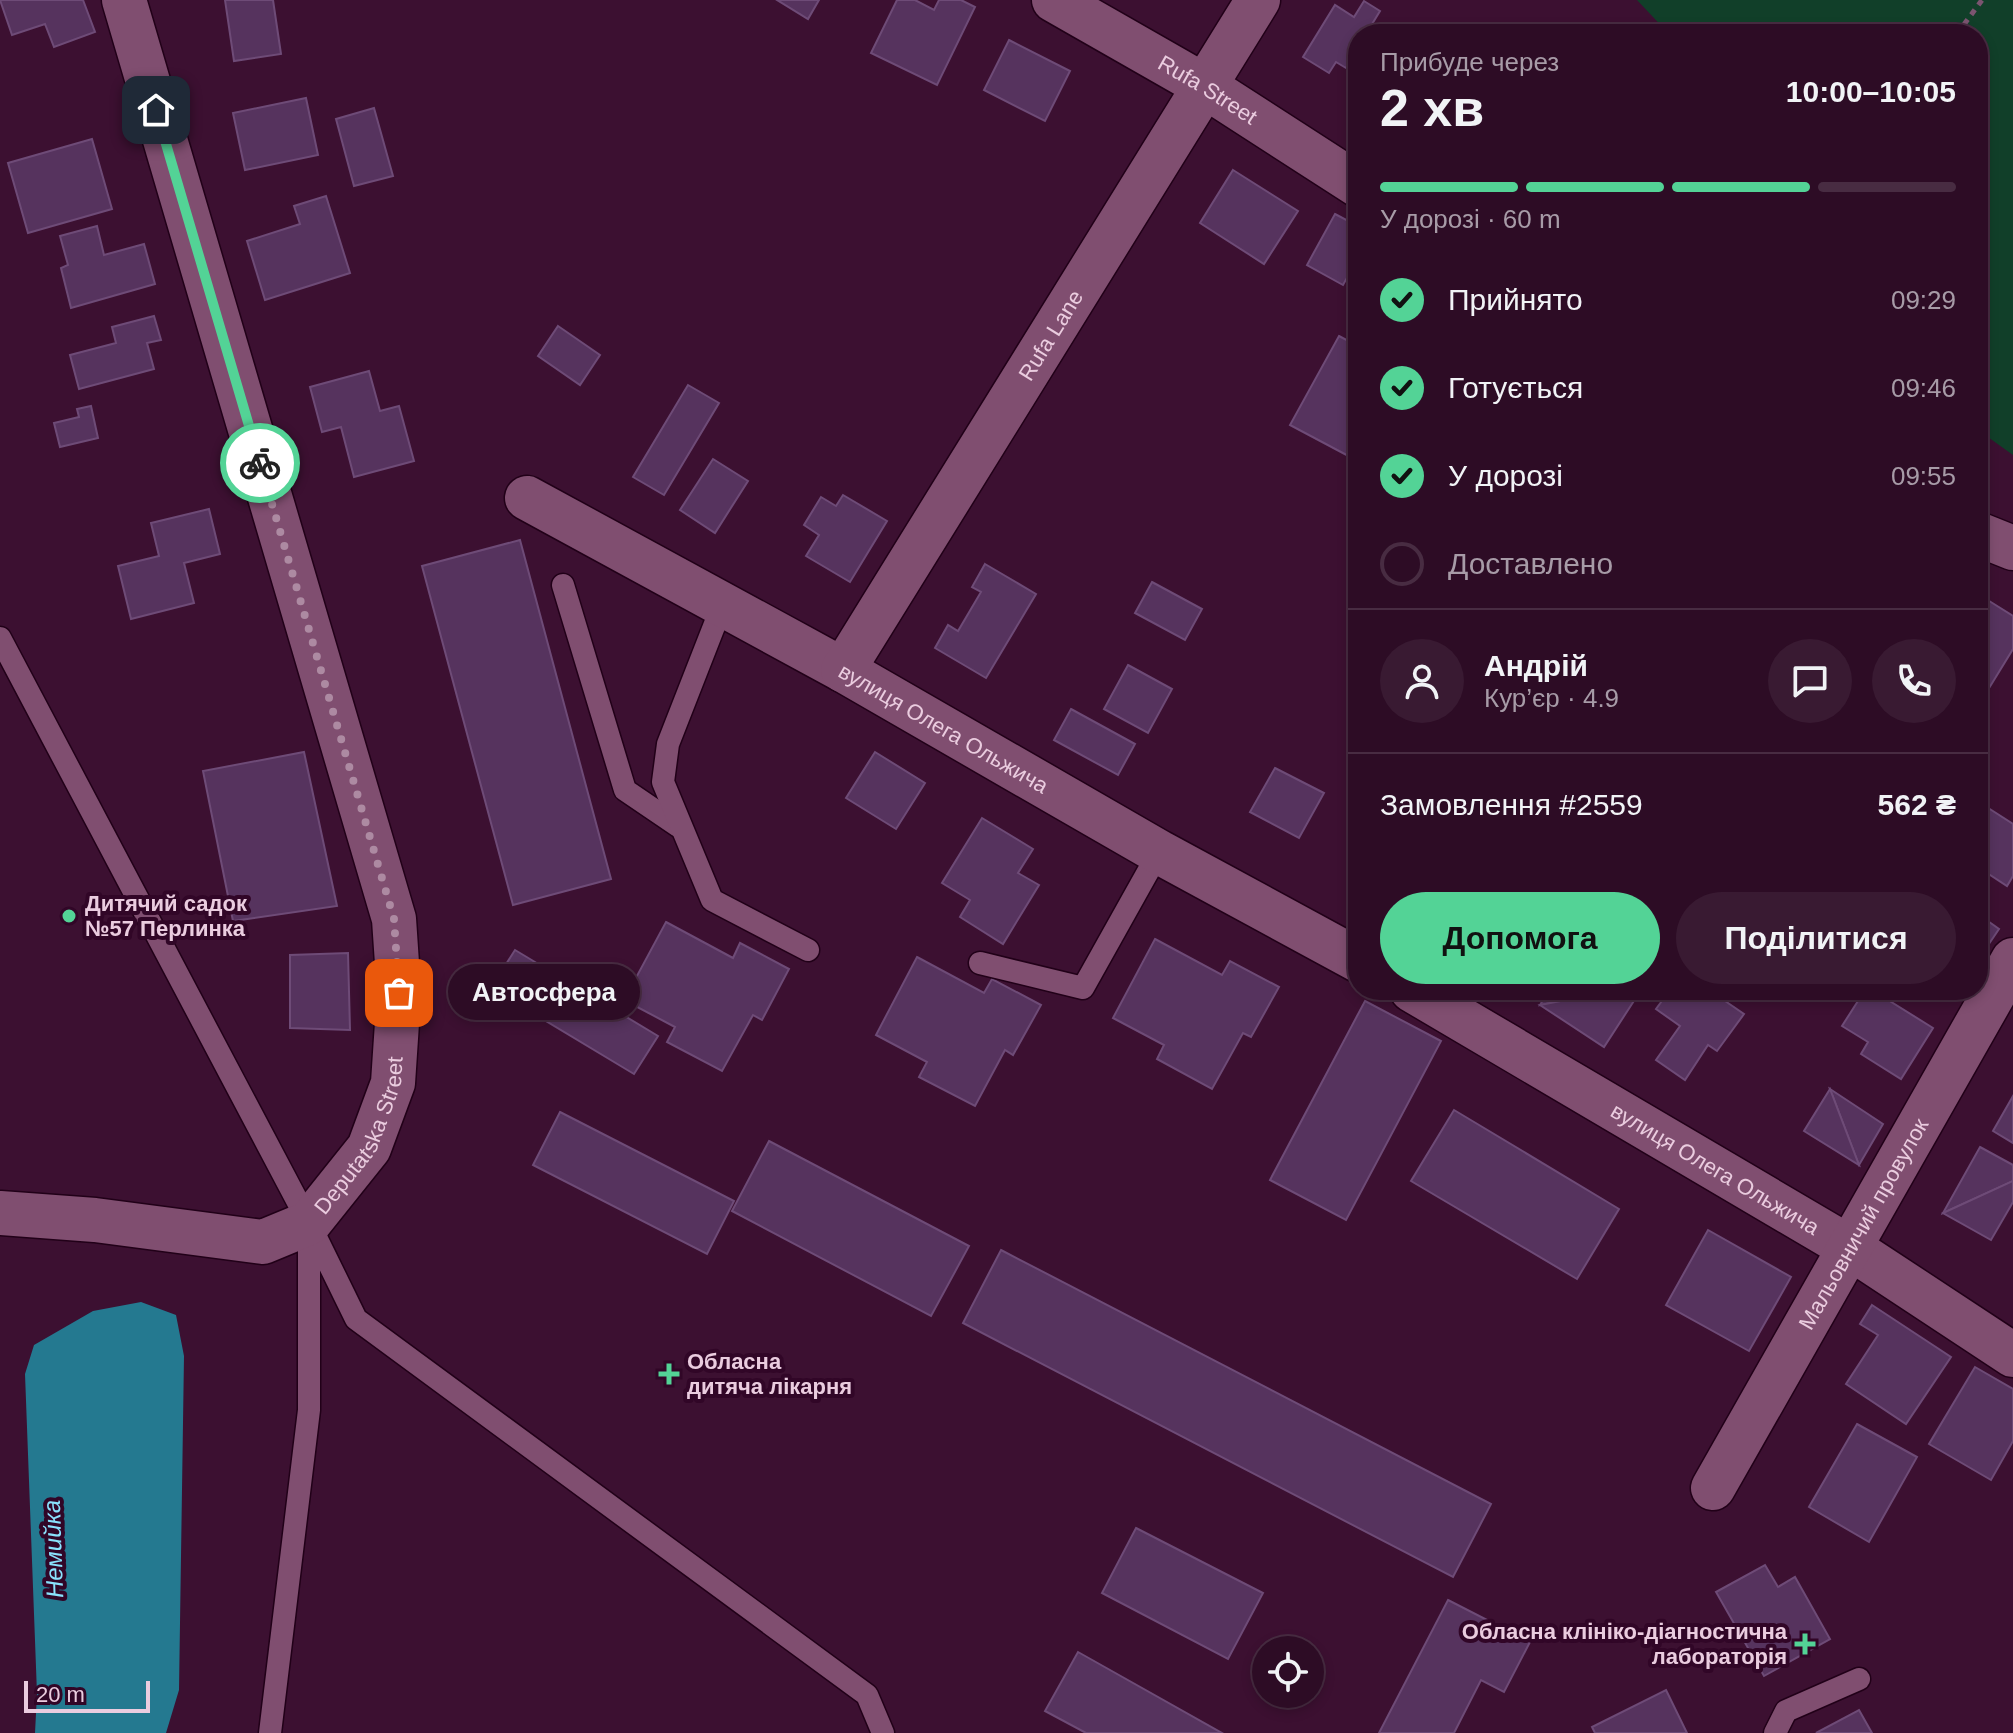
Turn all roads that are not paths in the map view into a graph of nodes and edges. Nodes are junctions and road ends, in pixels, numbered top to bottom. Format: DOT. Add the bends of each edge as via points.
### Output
graph roads {
  1 [pos="124,0"];
  2 [pos="1054,0"];
  3 [pos="1258,0"];
  4 [pos="1203,85"];
  5 [pos="1348,179"];
  6 [pos="527,498"];
  7 [pos="1988,538"];
  8 [pos="2013,548"];
  9 [pos="563,585"];
  10 [pos="722,606"];
  11 [pos="0,638"];
  12 [pos="843,670"];
  13 [pos="678,826"];
  14 [pos="1159,852"];
  15 [pos="808,950"];
  16 [pos="1348,955"];
  17 [pos="2013,960"];
  18 [pos="980,963"];
  19 [pos="1470,1004"];
  20 [pos="0,1213"];
  21 [pos="309,1223"];
  22 [pos="1852,1249"];
  23 [pos="2013,1355"];
  24 [pos="1713,1488"];
  25 [pos="1859,1679"];
  26 [pos="270,1733"];
  27 [pos="883,1733"];
  28 [pos="1775,1733"];
  1 -- 21 [label="street, Deputatska Street" via="394,919 399,993 393,1083 369,1148"];
  2 -- 4 [label="street, Rufa Street"];
  3 -- 4 [label="street, Rufa Lane"];
  4 -- 5 [label="street, Rufa Street"];
  4 -- 12 [label="street, Rufa Lane"];
  6 -- 10 [label="street, вулиця Олега Ольжича"];
  7 -- 8 [label="street"];
  9 -- 13 [label="lane" via="625,790"];
  10 -- 12 [label="street, вулиця Олега Ольжича"];
  10 -- 13 [label="lane" via="668,744 663,782"];
  11 -- 21 [label="lane"];
  12 -- 14 [label="street, вулиця Олега Ольжича"];
  13 -- 15 [label="lane" via="712,900"];
  14 -- 16 [label="street, вулиця Олега Ольжича"];
  14 -- 18 [label="lane" via="1083,988"];
  17 -- 22 [label="street, Мальовничий провулок"];
  19 -- 22 [label="street, вулиця Олега Ольжича"];
  20 -- 21 [label="street, Deputatska Street" via="263,1242"];
  21 -- 26 [label="lane" via="309,1410"];
  21 -- 27 [label="lane" via="356,1319 867,1695"];
  22 -- 23 [label="street, вулиця Олега Ольжича"];
  22 -- 24 [label="street, Мальовничий провулок"];
  25 -- 28 [label="lane" via="1786,1711"];
}
